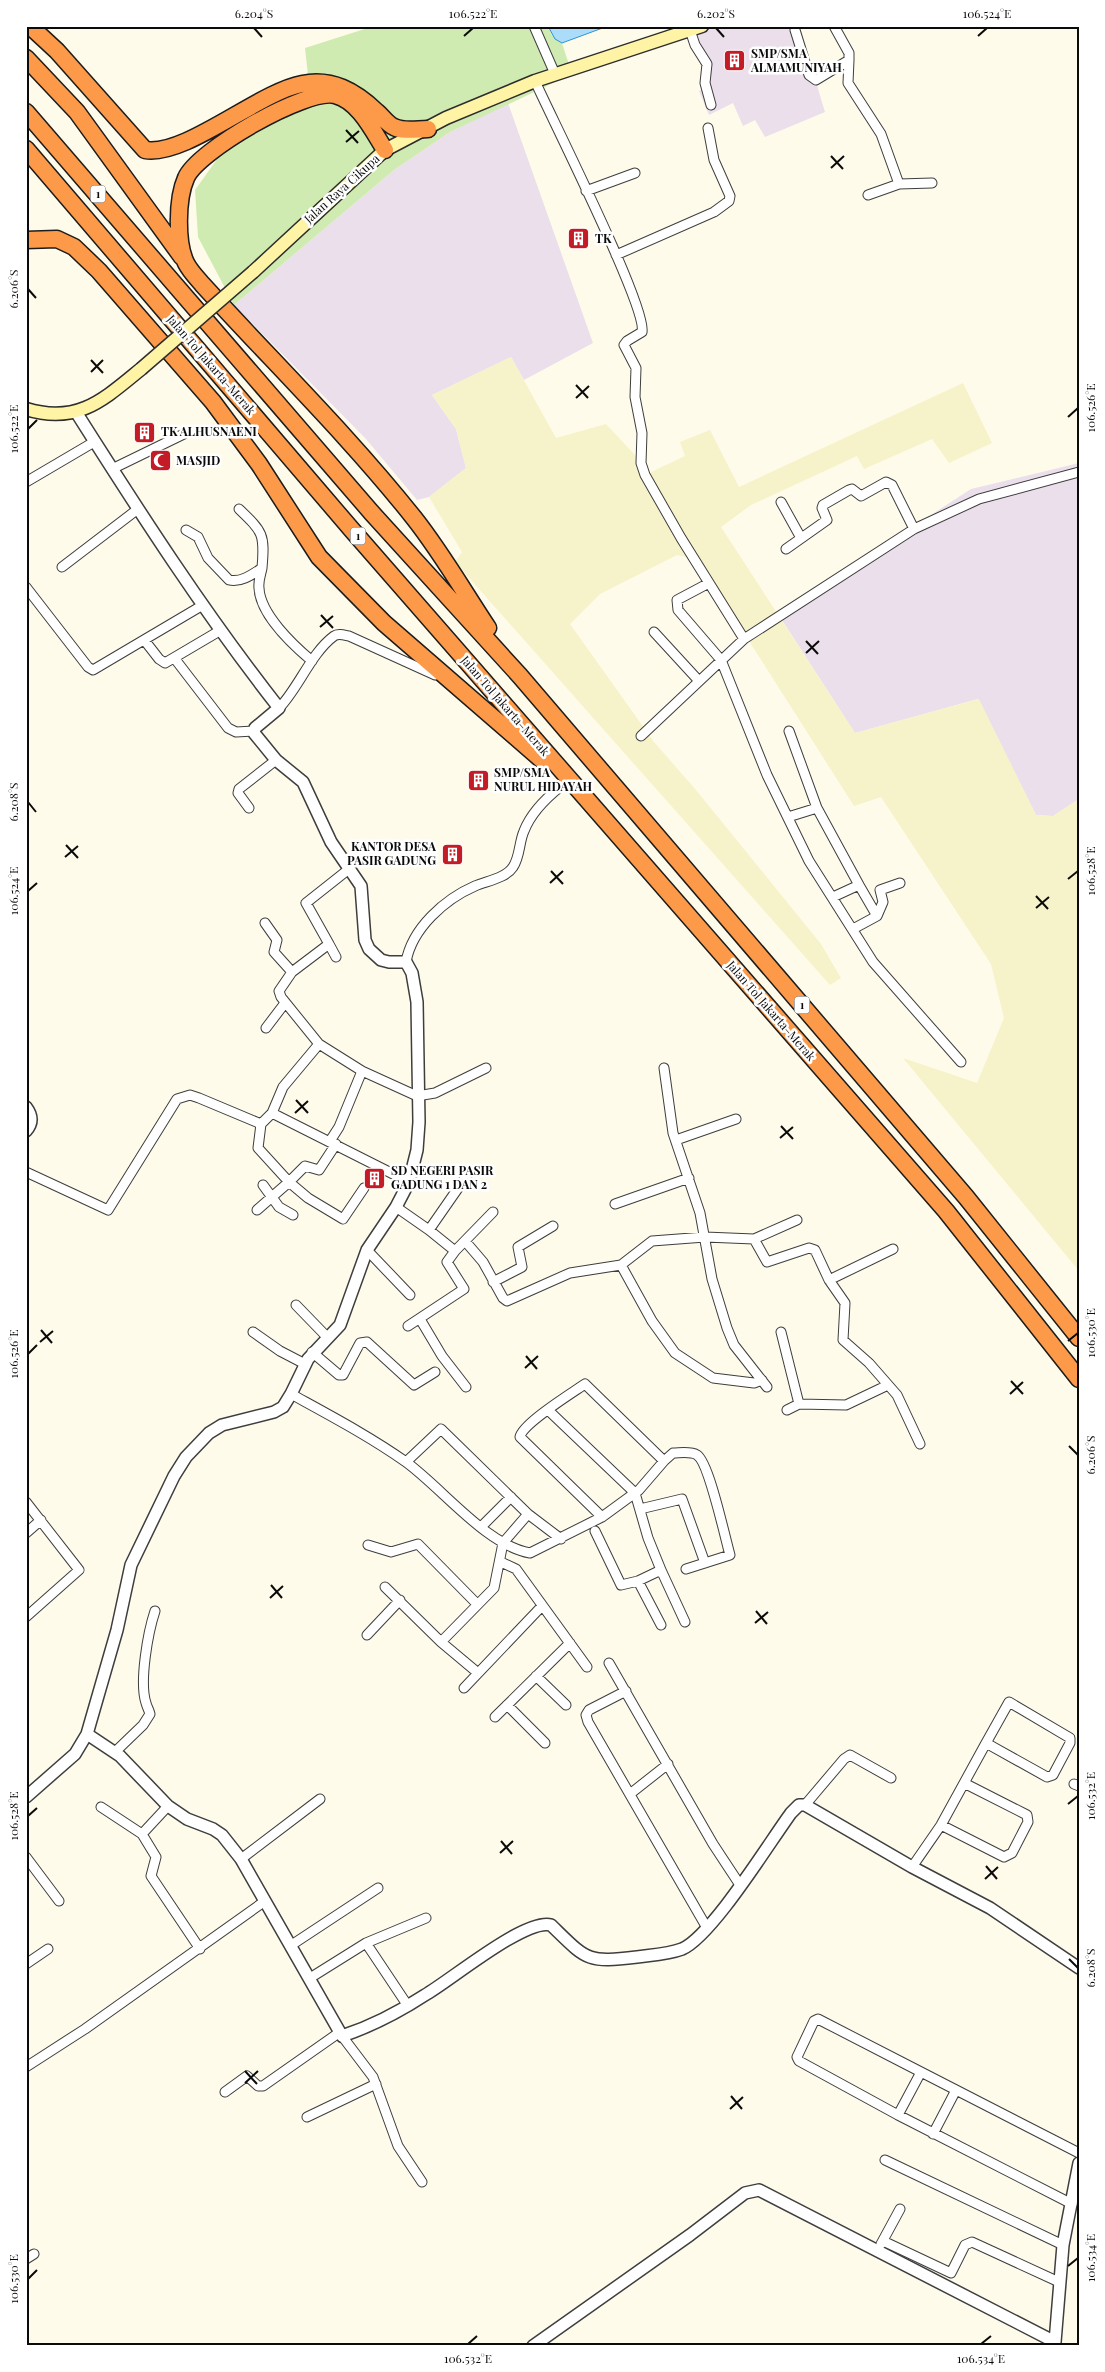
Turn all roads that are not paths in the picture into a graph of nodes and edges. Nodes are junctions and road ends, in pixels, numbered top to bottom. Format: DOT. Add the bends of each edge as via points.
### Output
graph roads {
  1 [pos="30,26"];
  2 [pos="534,26"];
  3 [pos="834,26"];
  4 [pos="699,27"];
  5 [pos="795,30"];
  6 [pos="26,58"];
  7 [pos="849,60"];
  8 [pos="555,74"];
  9 [pos="536,81"];
  10 [pos="711,105"];
  11 [pos="26,112"];
  12 [pos="428,128"];
  13 [pos="708,128"];
  14 [pos="26,149"];
  15 [pos="385,150"];
  16 [pos="635,173"];
  17 [pos="932,183"];
  18 [pos="899,184"];
  19 [pos="586,191"];
  20 [pos="868,194"];
  21 [pos="26,240"];
  22 [pos="616,255"];
  23 [pos="186,262"];
  24 [pos="26,409"];
  25 [pos="76,412"];
  26 [pos="190,431"];
  27 [pos="94,442"];
  28 [pos="112,469"];
  29 [pos="1079,472"];
  30 [pos="26,482"];
  31 [pos="781,502"];
  32 [pos="239,508"];
  33 [pos="138,509"];
  34 [pos="914,529"];
  35 [pos="186,530"];
  36 [pos="801,538"];
  37 [pos="786,549"];
  38 [pos="62,567"];
  39 [pos="262,568"];
  40 [pos="709,583"];
  41 [pos="26,587"];
  42 [pos="203,605"];
  43 [pos="221,630"];
  44 [pos="654,632"];
  45 [pos="744,639"];
  46 [pos="145,640"];
  47 [pos="175,659"];
  48 [pos="721,660"];
  49 [pos="312,661"];
  50 [pos="520,676"];
  51 [pos="699,681"];
  52 [pos="456,685"];
  53 [pos="280,706"];
  54 [pos="254,731"];
  55 [pos="789,731"];
  56 [pos="641,736"];
  57 [pos="276,760"];
  58 [pos="564,783"];
  59 [pos="249,808"];
  60 [pos="817,808"];
  61 [pos="788,817"];
  62 [pos="349,869"];
  63 [pos="900,883"];
  64 [pos="858,885"];
  65 [pos="833,897"];
  66 [pos="877,916"];
  67 [pos="265,923"];
  68 [pos="853,929"];
  69 [pos="329,944"];
  70 [pos="336,957"];
  71 [pos="406,962"];
  72 [pos="292,972"];
  73 [pos="285,1003"];
  74 [pos="266,1028"];
  75 [pos="319,1044"];
  76 [pos="961,1062"];
  77 [pos="486,1068"];
  78 [pos="664,1068"];
  79 [pos="362,1071"];
  80 [pos="417,1096"];
  81 [pos="26,1107"];
  82 [pos="272,1113"];
  83 [pos="736,1119"];
  84 [pos="261,1124"];
  85 [pos="26,1132"];
  86 [pos="676,1140"];
  87 [pos="333,1143"];
  88 [pos="470,1171"];
  89 [pos="26,1172"];
  90 [pos="689,1178"];
  91 [pos="289,1182"];
  92 [pos="409,1182"];
  93 [pos="263,1185"];
  94 [pos="364,1188"];
  95 [pos="273,1197"];
  96 [pos="615,1204"];
  97 [pos="396,1207"];
  98 [pos="257,1210"];
  99 [pos="493,1212"];
  100 [pos="293,1215"];
  101 [pos="797,1220"];
  102 [pos="553,1226"];
  103 [pos="429,1230"];
  104 [pos="705,1237"];
  105 [pos="754,1239"];
  106 [pos="464,1241"];
  107 [pos="893,1249"];
  108 [pos="367,1250"];
  109 [pos="455,1251"];
  110 [pos="621,1265"];
  111 [pos="830,1280"];
  112 [pos="493,1282"];
  113 [pos="410,1295"];
  114 [pos="296,1305"];
  115 [pos="420,1319"];
  116 [pos="408,1326"];
  117 [pos="253,1332"];
  118 [pos="781,1332"];
  119 [pos="328,1338"];
  120 [pos="1079,1338"];
  121 [pos="312,1352"];
  122 [pos="305,1364"];
  123 [pos="435,1372"];
  124 [pos="1079,1379"];
  125 [pos="888,1385"];
  126 [pos="466,1387"];
  127 [pos="291,1394"];
  128 [pos="799,1404"];
  129 [pos="548,1410"];
  130 [pos="787,1410"];
  131 [pos="920,1444"];
  132 [pos="664,1461"];
  133 [pos="406,1462"];
  134 [pos="635,1495"];
  135 [pos="511,1497"];
  136 [pos="26,1502"];
  137 [pos="640,1508"];
  138 [pos="528,1514"];
  139 [pos="602,1516"];
  140 [pos="41,1520"];
  141 [pos="481,1527"];
  142 [pos="595,1531"];
  143 [pos="26,1533"];
  144 [pos="561,1539"];
  145 [pos="368,1545"];
  146 [pos="503,1545"];
  147 [pos="501,1560"];
  148 [pos="705,1563"];
  149 [pos="686,1569"];
  150 [pos="661,1570"];
  151 [pos="638,1581"];
  152 [pos="385,1587"];
  153 [pos="400,1600"];
  154 [pos="477,1604"];
  155 [pos="542,1606"];
  156 [pos="155,1611"];
  157 [pos="26,1617"];
  158 [pos="686,1622"];
  159 [pos="661,1625"];
  160 [pos="367,1635"];
  161 [pos="442,1642"];
  162 [pos="570,1643"];
  163 [pos="609,1663"];
  164 [pos="587,1667"];
  165 [pos="478,1673"];
  166 [pos="536,1676"];
  167 [pos="464,1688"];
  168 [pos="626,1691"];
  169 [pos="508,1705"];
  170 [pos="566,1705"];
  171 [pos="495,1718"];
  172 [pos="87,1734"];
  173 [pos="986,1742"];
  174 [pos="545,1743"];
  175 [pos="115,1752"];
  176 [pos="668,1764"];
  177 [pos="891,1778"];
  178 [pos="964,1783"];
  179 [pos="630,1794"];
  180 [pos="26,1797"];
  181 [pos="320,1799"];
  182 [pos="805,1805"];
  183 [pos="168,1806"];
  184 [pos="101,1807"];
  185 [pos="941,1825"];
  186 [pos="142,1834"];
  187 [pos="26,1857"];
  188 [pos="241,1859"];
  189 [pos="912,1867"];
  190 [pos="740,1885"];
  191 [pos="378,1888"];
  192 [pos="59,1901"];
  193 [pos="265,1901"];
  194 [pos="426,1918"];
  195 [pos="707,1928"];
  196 [pos="366,1943"];
  197 [pos="290,1946"];
  198 [pos="48,1949"];
  199 [pos="200,1949"];
  200 [pos="26,1964"];
  201 [pos="1079,1968"];
  202 [pos="310,1978"];
  203 [pos="408,2006"];
  204 [pos="341,2034"];
  205 [pos="26,2067"];
  206 [pos="921,2072"];
  207 [pos="376,2084"];
  208 [pos="956,2090"];
  209 [pos="225,2092"];
  210 [pos="898,2115"];
  211 [pos="307,2117"];
  212 [pos="933,2134"];
  213 [pos="1079,2153"];
  214 [pos="885,2160"];
  215 [pos="1079,2163"];
  216 [pos="422,2182"];
  217 [pos="1072,2204"];
  218 [pos="900,2209"];
  219 [pos="1063,2245"];
  220 [pos="880,2246"];
  221 [pos="1059,2282"];
  222 [pos="533,2346"];
  1 -- 12 [label="highway" via="145,150 172,146 285,89 317,82 332,83 349,90 393,127 405,130"];
  2 -- 8 [label="street"];
  3 -- 7 [label="street" via="849,53"];
  4 -- 8 [label="main road, Jalan Raya Cikupa"];
  4 -- 10 [label="street" via="695,45 707,64 705,83"];
  5 -- 7 [label="street" via="812,79 816,80"];
  6 -- 23 [label="highway" via="77,112"];
  7 -- 18 [label="street" via="848,83 881,134"];
  8 -- 9 [label="main road, Jalan Raya Cikupa"];
  9 -- 12 [label="main road, Jalan Raya Cikupa"];
  9 -- 19 [label="street"];
  11 -- 50 [label="highway, Jalan Tol Jakarta–Merak / 1" via="371,512"];
  12 -- 15 [label="main road, Jalan Raya Cikupa"];
  13 -- 22 [label="street" via="714,160 730,201 714,212"];
  14 -- 58 [label="highway, Jalan Tol Jakarta–Merak / 1"];
  15 -- 23 [label="highway" via="364,116 335,95 312,97 254,123 214,150 186,176 178,223"];
  15 -- 25 [label="main road, Jalan Raya Cikupa, bridge" via="142,370 102,401"];
  16 -- 19 [label="street"];
  17 -- 18 [label="street"];
  18 -- 20 [label="street"];
  19 -- 22 [label="street"];
  21 -- 52 [label="highway" via="57,238 74,247 99,270 214,402 319,557 384,623"];
  22 -- 40 [label="street" via="643,328 624,345 636,368 634,397 642,434 642,468"];
  23 -- 50 [label="highway" via="202,284 348,441 415,520"];
  24 -- 25 [label="main road, Jalan Raya Cikupa" via="59,414"];
  25 -- 27 [label="street"];
  26 -- 28 [label="street"];
  27 -- 28 [label="street"];
  27 -- 30 [label="street"];
  28 -- 33 [label="street"];
  29 -- 34 [label="street" via="980,499"];
  31 -- 36 [label="street"];
  32 -- 39 [label="street" via="262,533"];
  33 -- 38 [label="street"];
  33 -- 42 [label="street"];
  34 -- 36 [label="street" via="892,486 886,482 861,496 849,490 823,505 827,520"];
  34 -- 45 [label="street"];
  35 -- 39 [label="street" via="198,538 208,558 229,580 249,577"];
  36 -- 37 [label="street"];
  39 -- 49 [label="street" via="259,588 264,604 280,630"];
  40 -- 45 [label="street"];
  40 -- 48 [label="street" via="681,596 676,603 678,610"];
  41 -- 46 [label="street" via="93,670"];
  42 -- 43 [label="street"];
  42 -- 46 [label="street"];
  43 -- 47 [label="street"];
  43 -- 53 [label="street"];
  44 -- 51 [label="street"];
  45 -- 48 [label="street"];
  46 -- 47 [label="street" via="161,662"];
  47 -- 54 [label="street" via="228,728 236,732"];
  48 -- 51 [label="street"];
  48 -- 61 [label="street" via="767,776"];
  49 -- 52 [label="street" via="334,636 340,634"];
  49 -- 53 [label="street"];
  50 -- 120 [label="highway, Jalan Tol Jakarta–Merak / 1" via="959,1189"];
  51 -- 56 [label="street"];
  52 -- 58 [label="highway"];
  53 -- 54 [label="street"];
  54 -- 57 [label="street"];
  55 -- 60 [label="street"];
  57 -- 59 [label="street" via="238,790"];
  57 -- 62 [label="street" via="303,782 331,842"];
  58 -- 71 [label="street" via="538,808 524,830 514,866 505,874 474,886 448,902 426,922 412,941"];
  58 -- 124 [label="highway, Jalan Tol Jakarta–Merak / 1" via="946,1211"];
  60 -- 61 [label="street"];
  60 -- 64 [label="street"];
  61 -- 65 [label="street"];
  62 -- 69 [label="street" via="306,904"];
  62 -- 71 [label="street" via="361,886 365,940 369,949 381,960"];
  63 -- 66 [label="street" via="880,890 883,902"];
  64 -- 65 [label="street"];
  64 -- 66 [label="street"];
  65 -- 68 [label="street"];
  66 -- 68 [label="street"];
  67 -- 72 [label="street" via="277,940 274,952"];
  68 -- 76 [label="street" via="873,962"];
  69 -- 70 [label="street"];
  69 -- 72 [label="street"];
  71 -- 80 [label="street" via="412,973 417,1002"];
  72 -- 73 [label="street" via="279,991"];
  73 -- 74 [label="street"];
  73 -- 75 [label="street"];
  75 -- 79 [label="street"];
  75 -- 82 [label="street" via="283,1087"];
  77 -- 80 [label="street" via="435,1093"];
  78 -- 86 [label="street"];
  79 -- 80 [label="street"];
  79 -- 87 [label="street"];
  80 -- 92 [label="street" via="417,1150"];
  81 -- 85 [label="street" via="31,1116"];
  82 -- 84 [label="street"];
  82 -- 87 [label="street"];
  83 -- 86 [label="street"];
  84 -- 89 [label="street" via="190,1095 177,1099 108,1210"];
  84 -- 91 [label="street" via="258,1148"];
  86 -- 90 [label="street"];
  87 -- 91 [label="street" via="319,1170 305,1166"];
  87 -- 92 [label="street"];
  88 -- 103 [label="street"];
  90 -- 96 [label="street"];
  90 -- 104 [label="street"];
  91 -- 94 [label="street" via="340,1219 346,1217"];
  91 -- 95 [label="street"];
  92 -- 97 [label="street"];
  93 -- 95 [label="street"];
  95 -- 98 [label="street"];
  95 -- 100 [label="street" via="283,1210"];
  97 -- 103 [label="street"];
  97 -- 108 [label="street"];
  99 -- 106 [label="street"];
  101 -- 105 [label="street"];
  102 -- 112 [label="street" via="518,1246 522,1267"];
  103 -- 109 [label="street"];
  104 -- 105 [label="street"];
  104 -- 110 [label="street" via="652,1241"];
  104 -- 110 [label="street" via="712,1278 730,1336 764,1384 713,1378 675,1354 652,1321"];
  105 -- 111 [label="street" via="768,1262 813,1248"];
  106 -- 109 [label="street"];
  106 -- 112 [label="street" via="482,1260"];
  107 -- 111 [label="street"];
  108 -- 113 [label="street"];
  108 -- 119 [label="street" via="340,1325"];
  109 -- 115 [label="street" via="448,1264 464,1288"];
  110 -- 112 [label="street" via="570,1273 508,1301"];
  111 -- 125 [label="street" via="846,1307 843,1340"];
  114 -- 119 [label="street"];
  115 -- 116 [label="street"];
  115 -- 126 [label="street"];
  117 -- 122 [label="street"];
  118 -- 128 [label="street"];
  119 -- 121 [label="street"];
  121 -- 122 [label="street"];
  121 -- 123 [label="street" via="339,1375 343,1375 363,1342 414,1385"];
  122 -- 127 [label="street"];
  125 -- 128 [label="street" via="846,1405"];
  125 -- 131 [label="street" via="897,1396"];
  127 -- 133 [label="street" via="364,1434"];
  127 -- 172 [label="street" via="278,1411 222,1426 209,1433 186,1457 174,1476 131,1565 117,1630"];
  128 -- 130 [label="street"];
  129 -- 132 [label="street" via="585,1384"];
  129 -- 134 [label="street"];
  129 -- 139 [label="street" via="520,1433 520,1437"];
  132 -- 134 [label="street"];
  132 -- 148 [label="street" via="673,1453 697,1455 710,1479 730,1555"];
  133 -- 135 [label="street" via="441,1428"];
  133 -- 141 [label="street"];
  134 -- 137 [label="street"];
  134 -- 139 [label="street"];
  135 -- 138 [label="street"];
  135 -- 141 [label="street"];
  136 -- 140 [label="street"];
  137 -- 148 [label="street" via="682,1499"];
  137 -- 150 [label="street"];
  138 -- 144 [label="street"];
  138 -- 146 [label="street"];
  139 -- 144 [label="street"];
  140 -- 143 [label="street"];
  140 -- 157 [label="street" via="79,1570"];
  141 -- 146 [label="street"];
  142 -- 151 [label="street" via="622,1585"];
  144 -- 146 [label="street" via="530,1553"];
  145 -- 154 [label="street" via="390,1552 418,1544"];
  146 -- 147 [label="street"];
  147 -- 154 [label="street" via="496,1584"];
  147 -- 155 [label="street" via="516,1569"];
  148 -- 149 [label="street"];
  150 -- 151 [label="street"];
  150 -- 158 [label="street"];
  151 -- 159 [label="street"];
  152 -- 153 [label="street"];
  153 -- 160 [label="street"];
  153 -- 161 [label="street"];
  154 -- 161 [label="street"];
  155 -- 162 [label="street"];
  155 -- 165 [label="street"];
  156 -- 175 [label="street" via="145,1662 145,1702 150,1714"];
  161 -- 165 [label="street"];
  162 -- 164 [label="street"];
  162 -- 166 [label="street"];
  163 -- 168 [label="street"];
  165 -- 167 [label="street"];
  166 -- 169 [label="street"];
  166 -- 170 [label="street"];
  168 -- 176 [label="street"];
  168 -- 179 [label="street" via="589,1710 586,1718"];
  169 -- 171 [label="street"];
  169 -- 174 [label="street"];
  172 -- 175 [label="street"];
  172 -- 180 [label="street" via="75,1754"];
  173 -- 173 [label="street" via="1009,1702 1070,1740 1050,1777"];
  173 -- 178 [label="street"];
  175 -- 183 [label="street"];
  176 -- 179 [label="street"];
  176 -- 190 [label="street"];
  177 -- 182 [label="street" via="850,1754"];
  178 -- 185 [label="street"];
  178 -- 185 [label="street" via="1027,1815 1028,1822 1012,1853 1004,1857"];
  179 -- 195 [label="street"];
  181 -- 188 [label="street"];
  182 -- 189 [label="street"];
  182 -- 190 [label="street" via="791,1813"];
  183 -- 186 [label="street"];
  183 -- 188 [label="street" via="187,1819 213,1828"];
  184 -- 186 [label="street"];
  185 -- 189 [label="street"];
  186 -- 199 [label="street" via="156,1857 152,1876"];
  187 -- 192 [label="street"];
  188 -- 193 [label="street"];
  189 -- 201 [label="street" via="990,1908"];
  190 -- 195 [label="street"];
  191 -- 197 [label="street"];
  193 -- 197 [label="street"];
  193 -- 199 [label="street"];
  194 -- 196 [label="street"];
  195 -- 203 [label="street" via="682,1949 609,1960 585,1956 551,1925 538,1924 500,1945"];
  196 -- 202 [label="street"];
  196 -- 203 [label="street"];
  197 -- 202 [label="street"];
  198 -- 200 [label="street"];
  199 -- 205 [label="street"];
  202 -- 204 [label="street"];
  203 -- 204 [label="street" via="377,2022"];
  204 -- 207 [label="street"];
  204 -- 209 [label="street" via="262,2086 247,2076"];
  206 -- 208 [label="street"];
  206 -- 210 [label="street"];
  206 -- 210 [label="street" via="821,2020 814,2021 797,2053 799,2061"];
  207 -- 211 [label="street"];
  207 -- 216 [label="street" via="398,2146"];
  208 -- 212 [label="street"];
  208 -- 213 [label="street"];
  210 -- 212 [label="street"];
  212 -- 217 [label="street"];
  214 -- 219 [label="street"];
  215 -- 217 [label="street"];
  217 -- 219 [label="street"];
  218 -- 220 [label="street"];
  219 -- 221 [label="street"];
  220 -- 221 [label="street" via="951,2272 965,2245 972,2242"];
  220 -- 221 [label="street" via="1055,2342"];
  220 -- 222 [label="street" via="762,2190 753,2190"];
}
